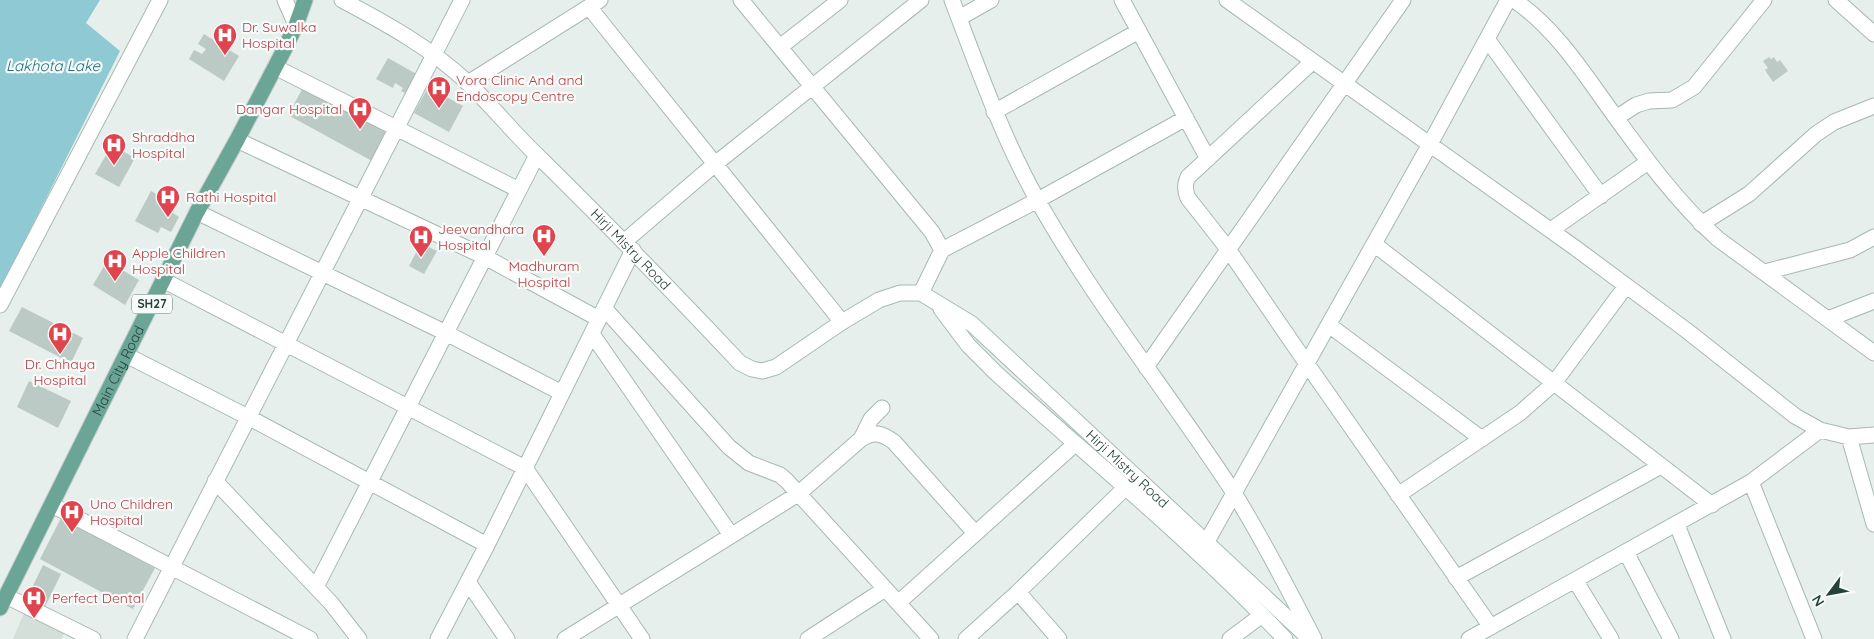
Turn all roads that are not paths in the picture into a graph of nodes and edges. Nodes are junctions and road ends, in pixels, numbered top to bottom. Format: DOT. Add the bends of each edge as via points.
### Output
graph roads {
  1 [pos="160,0"];
  2 [pos="285,0"];
  3 [pos="305,0"];
  4 [pos="342,0"];
  5 [pos="462,0"];
  6 [pos="741,0"];
  7 [pos="840,0"];
  8 [pos="921,0"];
  9 [pos="952,0"];
  10 [pos="991,0"];
  11 [pos="1122,0"];
  12 [pos="1227,0"];
  13 [pos="1403,0"];
  14 [pos="1508,0"];
  15 [pos="1514,0"];
  16 [pos="1764,0"];
  17 [pos="1836,0"];
  18 [pos="595,3"];
  19 [pos="959,18"];
  20 [pos="296,25"];
  21 [pos="1139,31"];
  22 [pos="1874,34"];
  23 [pos="1487,39"];
  24 [pos="780,47"];
  25 [pos="434,55"];
  26 [pos="1312,62"];
  27 [pos="274,67"];
  28 [pos="468,83"];
  29 [pos="1344,84"];
  30 [pos="812,87"];
  31 [pos="1874,106"];
  32 [pos="994,112"];
  33 [pos="1186,118"];
  34 [pos="1616,118"];
  35 [pos="397,128"];
  36 [pos="237,140"];
  37 [pos="1430,144"];
  38 [pos="537,156"];
  39 [pos="1208,159"];
  40 [pos="1648,162"];
  41 [pos="716,164"];
  42 [pos="519,190"];
  43 [pos="1601,196"];
  44 [pos="361,198"];
  45 [pos="1038,200"];
  46 [pos="197,212"];
  47 [pos="1701,224"];
  48 [pos="1551,230"];
  49 [pos="1874,237"];
  50 [pos="1374,244"];
  51 [pos="629,246"];
  52 [pos="1228,249"];
  53 [pos="942,250"];
  54 [pos="485,257"];
  55 [pos="323,272"];
  56 [pos="1765,272"];
  57 [pos="163,280"];
  58 [pos="1626,286"];
  59 [pos="921,293"];
  60 [pos="1874,301"];
  61 [pos="0,305"];
  62 [pos="939,306"];
  63 [pos="602,314"];
  64 [pos="1828,319"];
  65 [pos="842,322"];
  66 [pos="1329,325"];
  67 [pos="446,332"];
  68 [pos="592,334"];
  69 [pos="286,344"];
  70 [pos="1874,352"];
  71 [pos="126,355"];
  72 [pos="1306,364"];
  73 [pos="1146,367"];
  74 [pos="1554,383"];
  75 [pos="562,394"];
  76 [pos="408,407"];
  77 [pos="882,408"];
  78 [pos="248,418"];
  79 [pos="1820,430"];
  80 [pos="1874,436"];
  81 [pos="1849,437"];
  82 [pos="861,439"];
  83 [pos="1482,439"];
  84 [pos="1075,444"];
  85 [pos="1661,466"];
  86 [pos="525,468"];
  87 [pos="215,481"];
  88 [pos="370,482"];
  89 [pos="1751,482"];
  90 [pos="1126,488"];
  91 [pos="798,494"];
  92 [pos="1234,494"];
  93 [pos="1398,495"];
  94 [pos="52,505"];
  95 [pos="1712,505"];
  96 [pos="1677,524"];
  97 [pos="1874,524"];
  98 [pos="975,533"];
  99 [pos="731,535"];
  100 [pos="1206,543"];
  101 [pos="487,545"];
  102 [pos="1626,552"];
  103 [pos="171,568"];
  104 [pos="1456,578"];
  105 [pos="1575,580"];
  106 [pos="468,582"];
  107 [pos="316,587"];
  108 [pos="885,589"];
  109 [pos="1018,592"];
  110 [pos="3,602"];
  111 [pos="898,602"];
  112 [pos="620,604"];
  113 [pos="1262,615"];
  114 [pos="1490,627"];
  115 [pos="1474,638"];
  116 [pos="94,639"];
  117 [pos="135,639"];
  118 [pos="310,639"];
  119 [pos="359,639"];
  120 [pos="438,639"];
  121 [pos="506,639"];
  122 [pos="565,639"];
  123 [pos="642,639"];
  124 [pos="808,639"];
  125 [pos="931,639"];
  126 [pos="966,639"];
  127 [pos="1059,639"];
  128 [pos="1230,639"];
  129 [pos="1284,639"];
  130 [pos="1310,639"];
  131 [pos="1314,639"];
  132 [pos="1611,639"];
  133 [pos="1671,639"];
  134 [pos="1723,639"];
  135 [pos="1814,639"];
  1 -- 61 [label="street"];
  2 -- 20 [label="street"];
  3 -- 20 [label="main road, Main City Road / SH27"];
  4 -- 25 [label="street, Hirji Mistry Road" via="401,32"];
  5 -- 25 [label="street"];
  6 -- 24 [label="street"];
  7 -- 24 [label="street"];
  8 -- 30 [label="street"];
  9 -- 19 [label="street"];
  10 -- 19 [label="street"];
  11 -- 21 [label="street"];
  12 -- 26 [label="street"];
  13 -- 29 [label="street"];
  14 -- 23 [label="street"];
  15 -- 34 [label="street" via="1530,11 1557,40"];
  16 -- 34 [label="street" via="1694,87 1672,100 1636,105"];
  17 -- 22 [label="street"];
  18 -- 28 [label="street"];
  18 -- 41 [label="street"];
  19 -- 32 [label="street"];
  20 -- 27 [label="main road, Main City Road / SH27"];
  21 -- 32 [label="street"];
  21 -- 33 [label="street"];
  23 -- 37 [label="street"];
  23 -- 43 [label="street"];
  24 -- 30 [label="street"];
  25 -- 28 [label="street, Hirji Mistry Road"];
  25 -- 35 [label="street"];
  26 -- 29 [label="street"];
  26 -- 39 [label="street"];
  27 -- 35 [label="street"];
  27 -- 36 [label="main road, Main City Road / SH27"];
  28 -- 38 [label="street, Hirji Mistry Road"];
  29 -- 37 [label="street"];
  29 -- 52 [label="street"];
  30 -- 41 [label="street"];
  30 -- 53 [label="street" via="908,201"];
  31 -- 47 [label="street" via="1834,122 1816,134 1749,194"];
  32 -- 45 [label="street"];
  33 -- 39 [label="street"];
  33 -- 45 [label="street"];
  34 -- 40 [label="street"];
  35 -- 42 [label="street"];
  35 -- 44 [label="street"];
  36 -- 44 [label="street"];
  36 -- 46 [label="main road, Main City Road / SH27"];
  37 -- 48 [label="street"];
  37 -- 50 [label="street"];
  38 -- 42 [label="street"];
  38 -- 51 [label="street, Hirji Mistry Road"];
  39 -- 52 [label="street" via="1188,177 1185,192"];
  40 -- 43 [label="street"];
  40 -- 47 [label="street"];
  41 -- 51 [label="street"];
  41 -- 65 [label="street"];
  42 -- 54 [label="street"];
  43 -- 48 [label="street"];
  44 -- 54 [label="street"];
  44 -- 55 [label="street"];
  45 -- 53 [label="street"];
  45 -- 73 [label="street" via="1097,296"];
  46 -- 55 [label="street"];
  46 -- 57 [label="main road, Main City Road / SH27"];
  47 -- 56 [label="street"];
  48 -- 58 [label="street"];
  49 -- 56 [label="street" via="1850,250"];
  50 -- 66 [label="street"];
  50 -- 74 [label="street"];
  51 -- 63 [label="street"];
  51 -- 65 [label="street, Hirji Mistry Road" via="740,363 752,369 762,371 776,367"];
  52 -- 72 [label="street"];
  52 -- 73 [label="street"];
  53 -- 59 [label="street"];
  54 -- 63 [label="street"];
  54 -- 67 [label="street"];
  55 -- 67 [label="street"];
  55 -- 69 [label="street"];
  56 -- 64 [label="street"];
  57 -- 69 [label="street"];
  57 -- 71 [label="main road, Main City Road / SH27"];
  58 -- 74 [label="street"];
  58 -- 79 [label="street" via="1795,416"];
  59 -- 62 [label="street, Hirji Mistry Road"];
  59 -- 65 [label="street, Hirji Mistry Road" via="900,293 879,300"];
  60 -- 64 [label="street"];
  62 -- 84 [label="street, Hirji Mistry Road" via="968,346"];
  62 -- 100 [label="street, Hirji Mistry Road" via="972,324"];
  63 -- 68 [label="street"];
  63 -- 91 [label="street" via="729,447 749,463 780,475"];
  64 -- 70 [label="street"];
  66 -- 72 [label="street"];
  66 -- 83 [label="street"];
  67 -- 75 [label="street"];
  67 -- 76 [label="street"];
  68 -- 75 [label="street"];
  68 -- 99 [label="street"];
  69 -- 76 [label="street"];
  69 -- 78 [label="street"];
  71 -- 78 [label="street"];
  71 -- 94 [label="main road, Main City Road / SH27"];
  72 -- 92 [label="street"];
  72 -- 93 [label="street"];
  73 -- 92 [label="street"];
  74 -- 83 [label="street" via="1520,413"];
  74 -- 85 [label="street"];
  75 -- 86 [label="street"];
  76 -- 86 [label="street"];
  76 -- 88 [label="street"];
  77 -- 82 [label="street"];
  78 -- 87 [label="street"];
  78 -- 88 [label="street"];
  79 -- 81 [label="street"];
  79 -- 89 [label="street"];
  80 -- 81 [label="street"];
  81 -- 97 [label="street"];
  82 -- 91 [label="street"];
  82 -- 98 [label="street" via="873,433 883,434 894,442"];
  83 -- 93 [label="street"];
  84 -- 90 [label="street, Hirji Mistry Road"];
  84 -- 98 [label="street"];
  85 -- 95 [label="street"];
  85 -- 104 [label="street"];
  86 -- 101 [label="street"];
  86 -- 112 [label="street"];
  87 -- 103 [label="street"];
  87 -- 107 [label="street"];
  88 -- 101 [label="street"];
  88 -- 107 [label="street"];
  89 -- 95 [label="street"];
  89 -- 135 [label="street"];
  90 -- 109 [label="street"];
  90 -- 113 [label="street, Hirji Mistry Road"];
  91 -- 99 [label="street"];
  91 -- 108 [label="street"];
  92 -- 100 [label="street"];
  92 -- 131 [label="street"];
  93 -- 104 [label="street"];
  94 -- 103 [label="street"];
  94 -- 110 [label="main road, Main City Road / SH27"];
  95 -- 96 [label="street"];
  96 -- 102 [label="street"];
  96 -- 134 [label="street"];
  98 -- 111 [label="street"];
  99 -- 112 [label="street"];
  100 -- 130 [label="street, Hirji Mistry Road"];
  101 -- 106 [label="street"];
  102 -- 105 [label="street"];
  102 -- 133 [label="street"];
  103 -- 117 [label="street"];
  103 -- 118 [label="street"];
  104 -- 114 [label="street"];
  105 -- 114 [label="street"];
  105 -- 132 [label="street"];
  106 -- 120 [label="street"];
  106 -- 121 [label="street"];
  107 -- 119 [label="street"];
  108 -- 111 [label="street"];
  108 -- 124 [label="street"];
  109 -- 126 [label="street"];
  109 -- 127 [label="street"];
  110 -- 116 [label="street"];
  111 -- 125 [label="street"];
  112 -- 122 [label="street"];
  112 -- 123 [label="street"];
  113 -- 128 [label="street"];
  113 -- 129 [label="street, Hirji Mistry Road"];
  114 -- 115 [label="street"];
}
